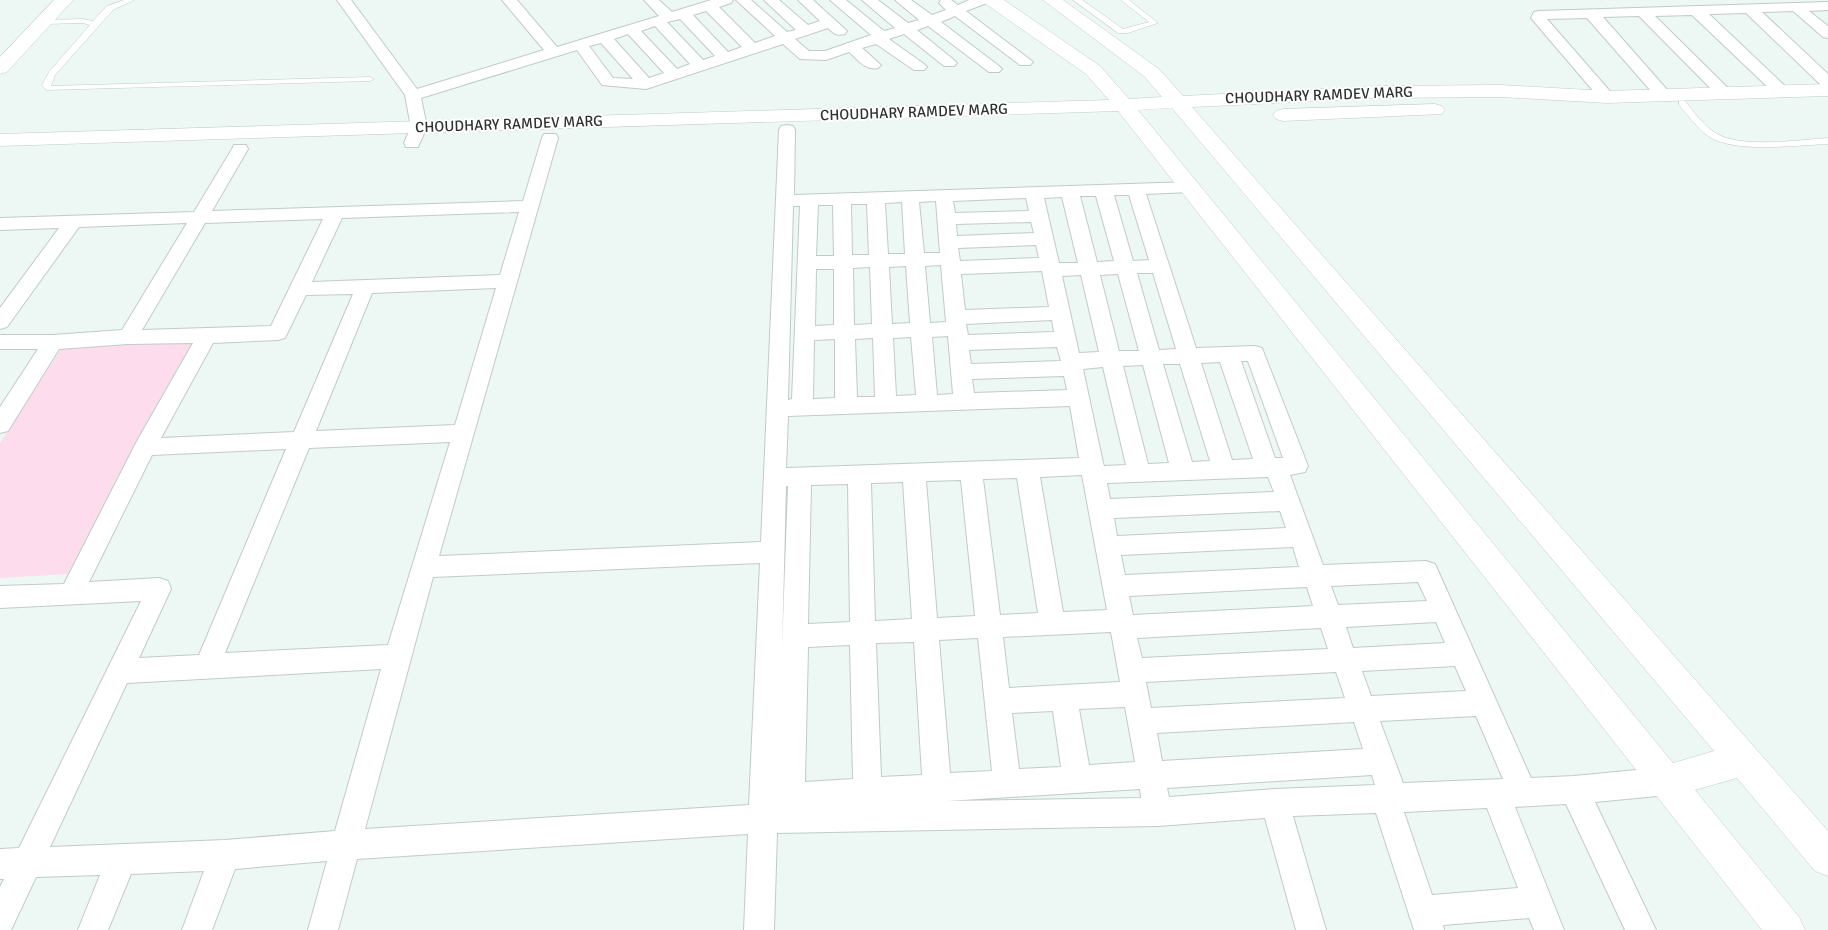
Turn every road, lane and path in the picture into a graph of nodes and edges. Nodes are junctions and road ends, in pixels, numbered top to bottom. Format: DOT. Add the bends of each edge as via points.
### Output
graph roads {
  1 [pos="64,0"];
  2 [pos="130,0"];
  3 [pos="344,0"];
  4 [pos="509,0"];
  5 [pos="651,0"];
  6 [pos="726,0"];
  7 [pos="743,0"];
  8 [pos="771,0"];
  9 [pos="805,0"];
  10 [pos="837,0"];
  11 [pos="868,0"];
  12 [pos="902,0"];
  13 [pos="942,0"];
  14 [pos="982,0"];
  15 [pos="992,0"];
  16 [pos="1052,0"];
  17 [pos="1077,0"];
  18 [pos="1125,0"];
  19 [pos="709,5"];
  20 [pos="35,6"];
  21 [pos="1828,6"];
  22 [pos="1796,7"];
  23 [pos="1749,8"];
  24 [pos="1696,10"];
  25 [pos="956,11"];
  26 [pos="1643,12"];
  27 [pos="1591,13"];
  28 [pos="670,17"];
  29 [pos="930,21"];
  30 [pos="45,22"];
  31 [pos="830,23"];
  32 [pos="18,24"];
  33 [pos="95,24"];
  34 [pos="631,29"];
  35 [pos="906,29"];
  36 [pos="806,31"];
  37 [pos="1828,34"];
  38 [pos="604,37"];
  39 [pos="782,38"];
  40 [pos="880,38"];
  41 [pos="580,44"];
  42 [pos="854,46"];
  43 [pos="752,49"];
  44 [pos="553,52"];
  45 [pos="725,58"];
  46 [pos="1025,62"];
  47 [pos="949,63"];
  48 [pos="873,65"];
  49 [pos="700,66"];
  50 [pos="919,67"];
  51 [pos="0,68"];
  52 [pos="994,69"];
  53 [pos="674,75"];
  54 [pos="370,79"];
  55 [pos="1828,83"];
  56 [pos="646,84"];
  57 [pos="1828,90"];
  58 [pos="1780,92"];
  59 [pos="1724,93"];
  60 [pos="413,95"];
  61 [pos="1607,97"];
  62 [pos="1828,97"];
  63 [pos="1673,99"];
  64 [pos="1183,110"];
  65 [pos="1130,112"];
  66 [pos="787,130"];
  67 [pos="415,135"];
  68 [pos="550,138"];
  69 [pos="0,140"];
  70 [pos="1828,141"];
  71 [pos="240,149"];
  72 [pos="0,158"];
  73 [pos="1190,187"];
  74 [pos="1136,189"];
  75 [pos="1104,191"];
  76 [pos="1070,192"];
  77 [pos="1034,193"];
  78 [pos="944,196"];
  79 [pos="910,197"];
  80 [pos="876,198"];
  81 [pos="842,199"];
  82 [pos="809,200"];
  83 [pos="785,201"];
  84 [pos="530,206"];
  85 [pos="335,213"];
  86 [pos="200,216"];
  87 [pos="1039,216"];
  88 [pos="946,219"];
  89 [pos="74,221"];
  90 [pos="0,224"];
  91 [pos="1044,239"];
  92 [pos="950,256"];
  93 [pos="915,260"];
  94 [pos="879,261"];
  95 [pos="843,262"];
  96 [pos="807,263"];
  97 [pos="1160,266"];
  98 [pos="1050,267"];
  99 [pos="1125,268"];
  100 [pos="1089,269"];
  101 [pos="508,281"];
  102 [pos="365,287"];
  103 [pos="299,289"];
  104 [pos="7,300"];
  105 [pos="1061,313"];
  106 [pos="0,322"];
  107 [pos="921,330"];
  108 [pos="957,330"];
  109 [pos="844,332"];
  110 [pos="883,332"];
  111 [pos="804,333"];
  112 [pos="207,336"];
  113 [pos="128,337"];
  114 [pos="0,342"];
  115 [pos="53,342"];
  116 [pos="1228,354"];
  117 [pos="1070,356"];
  118 [pos="1188,356"];
  119 [pos="1151,358"];
  120 [pos="1111,359"];
  121 [pos="961,372"];
  122 [pos="1079,398"];
  123 [pos="964,402"];
  124 [pos="927,403"];
  125 [pos="886,404"];
  126 [pos="846,405"];
  127 [pos="802,407"];
  128 [pos="777,408"];
  129 [pos="0,424"];
  130 [pos="463,433"];
  131 [pos="301,440"];
  132 [pos="145,447"];
  133 [pos="1272,467"];
  134 [pos="1027,468"];
  135 [pos="971,470"];
  136 [pos="1094,470"];
  137 [pos="1224,470"];
  138 [pos="1183,471"];
  139 [pos="914,472"];
  140 [pos="1139,473"];
  141 [pos="859,474"];
  142 [pos="788,476"];
  143 [pos="1288,500"];
  144 [pos="1101,509"];
  145 [pos="1301,536"];
  146 [pos="1108,546"];
  147 [pos="772,552"];
  148 [pos="424,568"];
  149 [pos="1315,576"];
  150 [pos="1115,586"];
  151 [pos="71,594"];
  152 [pos="0,597"];
  153 [pos="1444,611"];
  154 [pos="1329,616"];
  155 [pos="1122,623"];
  156 [pos="1052,624"];
  157 [pos="989,626"];
  158 [pos="926,630"];
  159 [pos="863,633"];
  160 [pos="795,636"];
  161 [pos="1463,654"];
  162 [pos="398,656"];
  163 [pos="1345,660"];
  164 [pos="207,666"];
  165 [pos="120,671"];
  166 [pos="1134,683"];
  167 [pos="1064,698"];
  168 [pos="998,702"];
  169 [pos="1484,702"];
  170 [pos="1362,709"];
  171 [pos="1141,721"];
  172 [pos="1743,760"];
  173 [pos="1381,762"];
  174 [pos="1151,774"];
  175 [pos="1077,778"];
  176 [pos="1668,781"];
  177 [pos="1007,783"];
  178 [pos="937,787"];
  179 [pos="1574,790"];
  180 [pos="867,792"];
  181 [pos="1509,793"];
  182 [pos="1389,798"];
  183 [pos="1275,803"];
  184 [pos="1158,812"];
  185 [pos="763,819"];
  186 [pos="348,845"];
  187 [pos="225,855"];
  188 [pos="122,858"];
  189 [pos="1828,858"];
  190 [pos="13,863"];
  191 [pos="1538,902"];
  192 [pos="0,920"];
  193 [pos="1425,920"];
  194 [pos="94,930"];
  195 [pos="197,930"];
  196 [pos="323,930"];
  197 [pos="759,930"];
  198 [pos="1311,930"];
  199 [pos="1549,930"];
  200 [pos="1641,930"];
  201 [pos="1786,930"];
  1 -- 30 [label="street"];
  2 -- 33 [label="lane" via="110,8"];
  3 -- 60 [label="street"];
  4 -- 44 [label="street"];
  5 -- 28 [label="street"];
  6 -- 19 [label="street"];
  7 -- 39 [label="street"];
  8 -- 36 [label="street"];
  9 -- 31 [label="street"];
  10 -- 40 [label="street"];
  11 -- 35 [label="street"];
  12 -- 29 [label="street"];
  13 -- 25 [label="street"];
  14 -- 25 [label="street"];
  15 -- 65 [label="street" via="1092,70"];
  16 -- 64 [label="street" via="1152,73"];
  17 -- 18 [label="lane" via="1121,31 1154,23"];
  19 -- 28 [label="street"];
  19 -- 43 [label="street"];
  20 -- 32 [label="street"];
  21 -- 22 [label="street"];
  22 -- 23 [label="street"];
  22 -- 37 [label="street"];
  23 -- 24 [label="street"];
  23 -- 55 [label="street"];
  24 -- 26 [label="street"];
  24 -- 58 [label="street"];
  25 -- 29 [label="street"];
  25 -- 46 [label="street"];
  26 -- 27 [label="street"];
  26 -- 59 [label="street"];
  27 -- 61 [label="street" via="1538,16"];
  27 -- 63 [label="street"];
  28 -- 34 [label="street"];
  28 -- 45 [label="street"];
  28 -- 49 [label="street"];
  29 -- 35 [label="street"];
  29 -- 52 [label="street"];
  30 -- 33 [label="lane" via="83,21"];
  30 -- 51 [label="street"];
  31 -- 36 [label="street"];
  31 -- 42 [label="street"];
  33 -- 54 [label="lane" via="52,74 46,85 49,88"];
  34 -- 38 [label="street"];
  34 -- 53 [label="street"];
  35 -- 40 [label="street"];
  35 -- 47 [label="street"];
  36 -- 39 [label="street"];
  38 -- 41 [label="street"];
  38 -- 56 [label="street"];
  39 -- 42 [label="street" via="805,56 826,55"];
  39 -- 43 [label="street"];
  40 -- 42 [label="street"];
  40 -- 50 [label="street"];
  41 -- 44 [label="street"];
  41 -- 56 [label="street" via="608,82"];
  42 -- 48 [label="street"];
  43 -- 45 [label="street"];
  44 -- 60 [label="street"];
  45 -- 49 [label="street"];
  49 -- 53 [label="street"];
  53 -- 56 [label="street"];
  57 -- 58 [label="street, CHOUDHARY RAMDEV MARG"];
  58 -- 59 [label="street, CHOUDHARY RAMDEV MARG"];
  59 -- 63 [label="street, CHOUDHARY RAMDEV MARG"];
  60 -- 67 [label="street"];
  61 -- 63 [label="street, CHOUDHARY RAMDEV MARG"];
  61 -- 64 [label="street, CHOUDHARY RAMDEV MARG" via="1500,91 1379,92"];
  62 -- 63 [label="street"];
  63 -- 64 [label="street"];
  63 -- 70 [label="lane" via="1714,136 1725,141 1741,144"];
  64 -- 65 [label="street"];
  64 -- 172 [label="street"];
  65 -- 66 [label="street"];
  65 -- 67 [label="street, CHOUDHARY RAMDEV MARG"];
  65 -- 73 [label="street"];
  66 -- 68 [label="street"];
  66 -- 83 [label="street"];
  67 -- 68 [label="street"];
  67 -- 69 [label="street, CHOUDHARY RAMDEV MARG"];
  67 -- 71 [label="street"];
  68 -- 84 [label="street"];
  71 -- 72 [label="street"];
  71 -- 86 [label="street"];
  73 -- 74 [label="street"];
  73 -- 176 [label="street"];
  74 -- 75 [label="street"];
  74 -- 97 [label="street"];
  75 -- 76 [label="street"];
  75 -- 99 [label="street"];
  76 -- 77 [label="street"];
  76 -- 100 [label="street"];
  77 -- 78 [label="street"];
  77 -- 87 [label="street"];
  78 -- 79 [label="street"];
  78 -- 88 [label="street"];
  79 -- 80 [label="street"];
  79 -- 93 [label="street"];
  80 -- 81 [label="street"];
  80 -- 94 [label="street"];
  81 -- 82 [label="street"];
  81 -- 95 [label="street"];
  82 -- 83 [label="street"];
  82 -- 96 [label="street"];
  83 -- 128 [label="street"];
  84 -- 85 [label="street"];
  84 -- 101 [label="street"];
  85 -- 86 [label="street"];
  85 -- 103 [label="street"];
  86 -- 89 [label="street"];
  86 -- 113 [label="street"];
  87 -- 88 [label="street"];
  87 -- 91 [label="street"];
  88 -- 92 [label="street"];
  89 -- 90 [label="street"];
  89 -- 104 [label="street"];
  91 -- 92 [label="street"];
  91 -- 98 [label="street"];
  92 -- 93 [label="street"];
  92 -- 98 [label="street"];
  92 -- 108 [label="street"];
  93 -- 94 [label="street"];
  93 -- 107 [label="street"];
  94 -- 95 [label="street"];
  94 -- 110 [label="street"];
  95 -- 96 [label="street"];
  95 -- 109 [label="street"];
  96 -- 111 [label="street"];
  97 -- 99 [label="street"];
  97 -- 118 [label="street"];
  98 -- 100 [label="street"];
  98 -- 105 [label="street"];
  99 -- 100 [label="street"];
  99 -- 119 [label="street"];
  100 -- 120 [label="street"];
  101 -- 102 [label="street"];
  101 -- 130 [label="street"];
  102 -- 103 [label="street"];
  102 -- 131 [label="street"];
  103 -- 112 [label="street" via="278,333"];
  104 -- 106 [label="street"];
  105 -- 108 [label="street"];
  105 -- 117 [label="street"];
  107 -- 108 [label="street"];
  107 -- 110 [label="street"];
  107 -- 124 [label="street"];
  108 -- 117 [label="street"];
  108 -- 121 [label="street"];
  109 -- 110 [label="street"];
  109 -- 111 [label="street"];
  109 -- 126 [label="street"];
  110 -- 125 [label="street"];
  111 -- 127 [label="street"];
  112 -- 113 [label="street"];
  112 -- 132 [label="street"];
  113 -- 115 [label="street"];
  114 -- 115 [label="street"];
  115 -- 129 [label="street"];
  116 -- 118 [label="street"];
  116 -- 133 [label="street"];
  116 -- 133 [label="street" via="1255,354 1297,466"];
  117 -- 120 [label="street"];
  117 -- 121 [label="street"];
  117 -- 122 [label="street"];
  118 -- 119 [label="street"];
  118 -- 137 [label="street"];
  119 -- 120 [label="street"];
  119 -- 138 [label="street"];
  120 -- 140 [label="street"];
  121 -- 123 [label="street"];
  122 -- 123 [label="street"];
  122 -- 136 [label="street"];
  123 -- 124 [label="street"];
  124 -- 125 [label="street"];
  125 -- 126 [label="street"];
  126 -- 127 [label="street"];
  127 -- 128 [label="street"];
  128 -- 142 [label="street"];
  130 -- 131 [label="street"];
  130 -- 148 [label="street"];
  131 -- 132 [label="street"];
  131 -- 164 [label="street"];
  132 -- 151 [label="street"];
  133 -- 137 [label="street"];
  133 -- 143 [label="street"];
  134 -- 135 [label="street"];
  134 -- 136 [label="street"];
  134 -- 156 [label="street"];
  135 -- 139 [label="street"];
  135 -- 157 [label="street"];
  136 -- 140 [label="street"];
  136 -- 144 [label="street"];
  137 -- 138 [label="street"];
  138 -- 140 [label="street"];
  139 -- 141 [label="street"];
  139 -- 158 [label="street"];
  141 -- 142 [label="street"];
  141 -- 159 [label="street"];
  142 -- 147 [label="street"];
  142 -- 160 [label="street"];
  143 -- 144 [label="street"];
  143 -- 145 [label="street"];
  144 -- 146 [label="street"];
  145 -- 146 [label="street"];
  145 -- 149 [label="street"];
  146 -- 150 [label="street"];
  147 -- 148 [label="street"];
  147 -- 185 [label="street"];
  148 -- 162 [label="street"];
  149 -- 150 [label="street"];
  149 -- 153 [label="street" via="1426,571"];
  149 -- 154 [label="street"];
  150 -- 155 [label="street"];
  151 -- 152 [label="street"];
  151 -- 165 [label="street" via="160,589"];
  153 -- 154 [label="street"];
  153 -- 161 [label="street"];
  154 -- 155 [label="street"];
  154 -- 163 [label="street"];
  155 -- 156 [label="street"];
  155 -- 166 [label="street"];
  156 -- 157 [label="street"];
  157 -- 158 [label="street"];
  157 -- 168 [label="street"];
  158 -- 159 [label="street"];
  158 -- 178 [label="street"];
  159 -- 160 [label="street"];
  159 -- 180 [label="street"];
  160 -- 180 [label="street" via="790,797"];
  161 -- 163 [label="street"];
  161 -- 169 [label="street"];
  162 -- 164 [label="street"];
  162 -- 186 [label="street"];
  163 -- 166 [label="street"];
  163 -- 170 [label="street"];
  164 -- 165 [label="street"];
  165 -- 190 [label="street"];
  166 -- 167 [label="street"];
  166 -- 171 [label="street"];
  167 -- 168 [label="street"];
  167 -- 175 [label="street"];
  168 -- 177 [label="street"];
  169 -- 170 [label="street"];
  169 -- 181 [label="street"];
  170 -- 171 [label="street"];
  170 -- 173 [label="street"];
  171 -- 174 [label="street"];
  172 -- 176 [label="street"];
  172 -- 189 [label="street"];
  173 -- 174 [label="street"];
  173 -- 182 [label="street"];
  174 -- 175 [label="street"];
  174 -- 184 [label="street"];
  175 -- 177 [label="street"];
  176 -- 179 [label="street"];
  176 -- 201 [label="street"];
  177 -- 178 [label="street"];
  178 -- 180 [label="street"];
  179 -- 181 [label="street"];
  179 -- 200 [label="street"];
  181 -- 182 [label="street"];
  181 -- 191 [label="street"];
  182 -- 183 [label="street"];
  182 -- 193 [label="street"];
  183 -- 184 [label="street"];
  183 -- 198 [label="street"];
  184 -- 185 [label="street"];
  185 -- 186 [label="street"];
  185 -- 197 [label="street"];
  186 -- 187 [label="street"];
  186 -- 196 [label="street"];
  187 -- 188 [label="street"];
  187 -- 195 [label="street"];
  188 -- 190 [label="street"];
  188 -- 194 [label="street"];
  190 -- 192 [label="street"];
  191 -- 193 [label="street"];
  191 -- 199 [label="street"];
}
